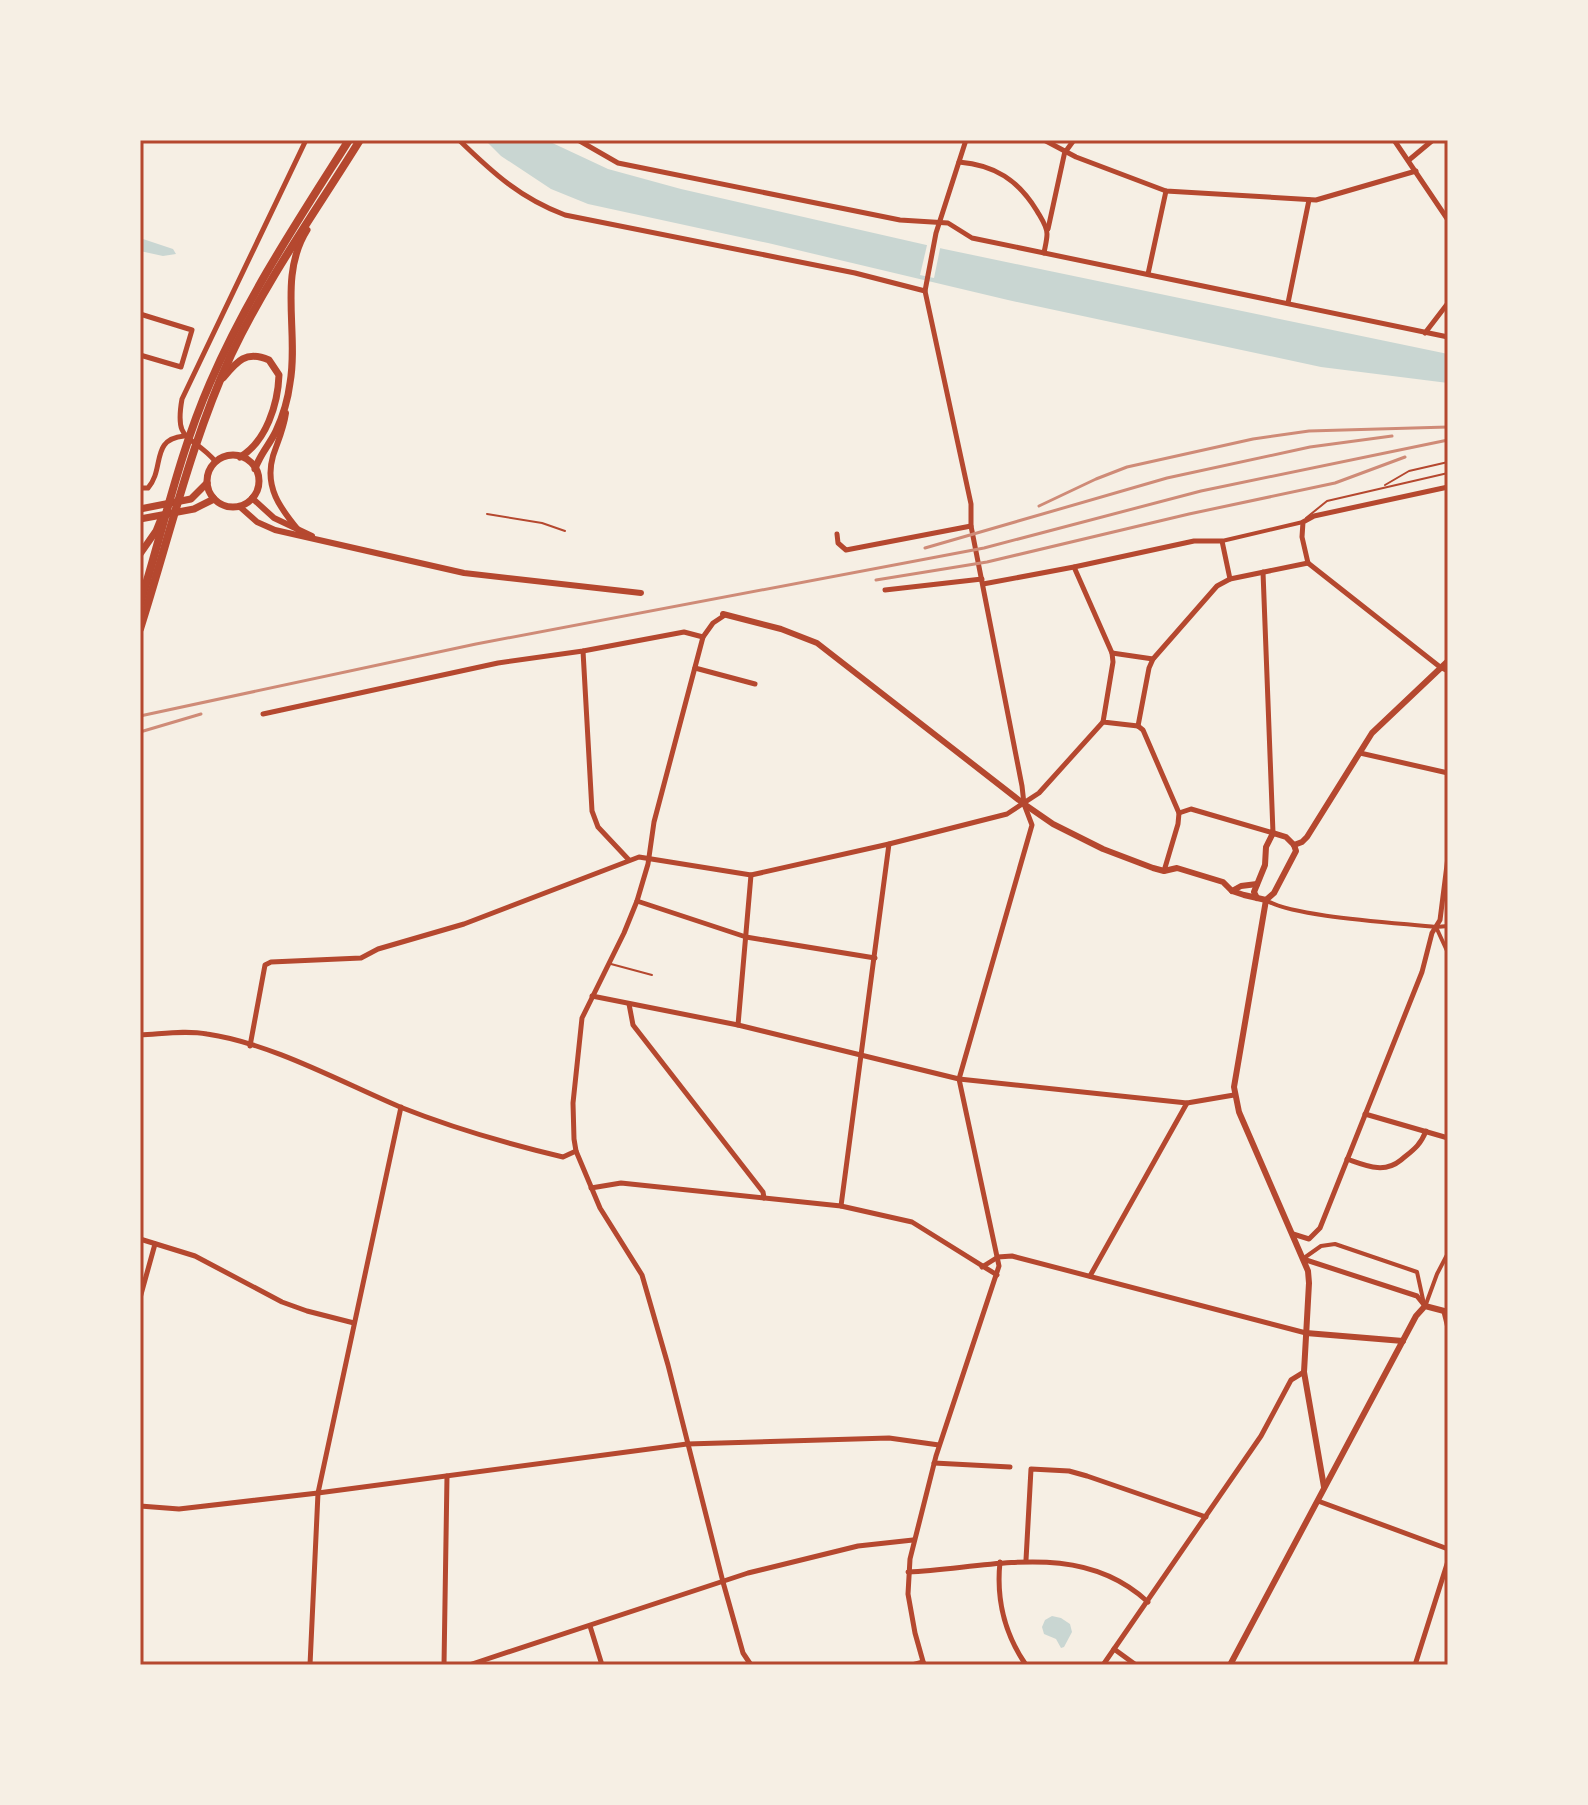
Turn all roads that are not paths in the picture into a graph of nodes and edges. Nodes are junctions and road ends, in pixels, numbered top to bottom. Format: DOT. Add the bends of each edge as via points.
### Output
graph roads {
  1 [pos="306,140"];
  2 [pos="349,140"];
  3 [pos="360,140"];
  4 [pos="459,140"];
  5 [pos="578,140"];
  6 [pos="966,140"];
  7 [pos="1044,140"];
  8 [pos="1074,140"];
  9 [pos="1394,140"];
  10 [pos="1433,140"];
  11 [pos="1065,151"];
  12 [pos="1409,160"];
  13 [pos="959,162"];
  14 [pos="1416,171"];
  15 [pos="333,174"];
  16 [pos="1166,191"];
  17 [pos="1309,200"];
  18 [pos="1448,220"];
  19 [pos="940,222"];
  20 [pos="1048,230"];
  21 [pos="1044,253"];
  22 [pos="1148,274"];
  23 [pos="925,291"];
  24 [pos="1288,303"];
  25 [pos="1448,303"];
  26 [pos="140,314"];
  27 [pos="1428,333"];
  28 [pos="1448,337"];
  29 [pos="140,355"];
  30 [pos="223,378"];
  31 [pos="287,401"];
  32 [pos="184,436"];
  33 [pos="240,457"];
  34 [pos="216,462"];
  35 [pos="1448,462"];
  36 [pos="255,469"];
  37 [pos="1448,473"];
  38 [pos="207,483"];
  39 [pos="1384,486"];
  40 [pos="1448,487"];
  41 [pos="140,488"];
  42 [pos="171,492"];
  43 [pos="252,498"];
  44 [pos="214,499"];
  45 [pos="239,506"];
  46 [pos="140,509"];
  47 [pos="487,514"];
  48 [pos="140,519"];
  49 [pos="1303,522"];
  50 [pos="971,526"];
  51 [pos="299,531"];
  52 [pos="565,531"];
  53 [pos="837,534"];
  54 [pos="319,539"];
  55 [pos="1222,541"];
  56 [pos="140,554"];
  57 [pos="1308,563"];
  58 [pos="1074,567"];
  59 [pos="1263,572"];
  60 [pos="1230,579"];
  61 [pos="982,581"];
  62 [pos="885,590"];
  63 [pos="641,593"];
  64 [pos="140,604"];
  65 [pos="724,614"];
  66 [pos="140,629"];
  67 [pos="703,637"];
  68 [pos="583,651"];
  69 [pos="1112,653"];
  70 [pos="1153,659"];
  71 [pos="1448,661"];
  72 [pos="1440,667"];
  73 [pos="695,668"];
  74 [pos="1448,671"];
  75 [pos="755,684"];
  76 [pos="263,714"];
  77 [pos="1103,722"];
  78 [pos="1138,726"];
  79 [pos="1359,753"];
  80 [pos="1448,773"];
  81 [pos="1024,804"];
  82 [pos="1179,813"];
  83 [pos="1273,833"];
  84 [pos="889,844"];
  85 [pos="1294,845"];
  86 [pos="648,857"];
  87 [pos="1448,857"];
  88 [pos="629,860"];
  89 [pos="1164,871"];
  90 [pos="751,875"];
  91 [pos="1257,884"];
  92 [pos="1232,891"];
  93 [pos="1257,898"];
  94 [pos="1266,900"];
  95 [pos="637,901"];
  96 [pos="1448,926"];
  97 [pos="1436,927"];
  98 [pos="746,937"];
  99 [pos="1448,953"];
  100 [pos="875,958"];
  101 [pos="610,963"];
  102 [pos="652,975"];
  103 [pos="592,996"];
  104 [pos="629,1004"];
  105 [pos="738,1025"];
  106 [pos="140,1035"];
  107 [pos="250,1046"];
  108 [pos="861,1056"];
  109 [pos="959,1079"];
  110 [pos="1234,1095"];
  111 [pos="1187,1103"];
  112 [pos="401,1107"];
  113 [pos="1365,1114"];
  114 [pos="1426,1131"];
  115 [pos="1448,1138"];
  116 [pos="576,1151"];
  117 [pos="1347,1159"];
  118 [pos="591,1188"];
  119 [pos="764,1198"];
  120 [pos="841,1206"];
  121 [pos="1293,1234"];
  122 [pos="140,1239"];
  123 [pos="155,1244"];
  124 [pos="1448,1253"];
  125 [pos="998,1257"];
  126 [pos="1303,1259"];
  127 [pos="982,1267"];
  128 [pos="997,1275"];
  129 [pos="1090,1276"];
  130 [pos="140,1298"];
  131 [pos="1425,1306"];
  132 [pos="1446,1312"];
  133 [pos="354,1323"];
  134 [pos="1448,1328"];
  135 [pos="1306,1333"];
  136 [pos="1403,1341"];
  137 [pos="1304,1372"];
  138 [pos="687,1444"];
  139 [pos="939,1445"];
  140 [pos="934,1463"];
  141 [pos="1010,1467"];
  142 [pos="447,1476"];
  143 [pos="1324,1487"];
  144 [pos="318,1493"];
  145 [pos="1318,1501"];
  146 [pos="140,1506"];
  147 [pos="1206,1517"];
  148 [pos="914,1540"];
  149 [pos="1448,1549"];
  150 [pos="1026,1560"];
  151 [pos="1448,1561"];
  152 [pos="1000,1562"];
  153 [pos="908,1572"];
  154 [pos="723,1582"];
  155 [pos="1148,1602"];
  156 [pos="590,1626"];
  157 [pos="1114,1649"];
  158 [pos="924,1663"];
  159 [pos="310,1665"];
  160 [pos="444,1665"];
  161 [pos="469,1665"];
  162 [pos="602,1665"];
  163 [pos="751,1665"];
  164 [pos="912,1665"];
  165 [pos="1026,1665"];
  166 [pos="1103,1665"];
  167 [pos="1136,1665"];
  168 [pos="1230,1665"];
  169 [pos="1415,1665"];
  1 -- 32 [label="street" via="182,399 179,428"];
  2 -- 15 [label="main road"];
  3 -- 15 [label="main road"];
  4 -- 23 [label="street" via="523,196 565,215"];
  5 -- 19 [label="street" via="618,163 900,220"];
  6 -- 13 [label="street"];
  7 -- 11 [label="street"];
  8 -- 11 [label="street"];
  9 -- 12 [label="street"];
  10 -- 12 [label="street"];
  11 -- 16 [label="street"];
  11 -- 20 [label="street"];
  12 -- 14 [label="street"];
  13 -- 19 [label="street"];
  13 -- 20 [label="street" via="994,169 1010,179"];
  14 -- 17 [label="street"];
  14 -- 18 [label="street"];
  15 -- 30 [label="main road" via="277,269"];
  15 -- 31 [label="main road" via="294,257"];
  15 -- 42 [label="main road" via="271,266 225,349"];
  16 -- 17 [label="street"];
  16 -- 22 [label="street"];
  17 -- 24 [label="street"];
  19 -- 21 [label="street" via="972,238"];
  19 -- 23 [label="street"];
  20 -- 21 [label="street"];
  21 -- 22 [label="street"];
  22 -- 24 [label="street"];
  23 -- 50 [label="street" via="971,504"];
  24 -- 27 [label="street"];
  25 -- 27 [label="street"];
  26 -- 29 [label="street" via="192,330 181,367"];
  27 -- 28 [label="street"];
  30 -- 33 [label="main road" via="248,355 276,367 278,383 265,429 250,452"];
  30 -- 66 [label="main road"];
  31 -- 36 [label="main road"];
  31 -- 51 [label="street" via="271,483 283,512"];
  32 -- 34 [label="street"];
  32 -- 41 [label="street" via="166,443 153,482"];
  33 -- 34 [label="main road"];
  33 -- 36 [label="main road"];
  34 -- 38 [label="main road"];
  35 -- 39 [label="lane" via="1409,471"];
  36 -- 43 [label="main road" via="258,482"];
  37 -- 39 [label="lane"];
  38 -- 44 [label="main road"];
  38 -- 46 [label="main road" via="191,499"];
  39 -- 49 [label="lane" via="1327,501"];
  40 -- 49 [label="street"];
  42 -- 56 [label="main road" via="156,531"];
  42 -- 64 [label="main road"];
  43 -- 45 [label="main road"];
  43 -- 51 [label="street" via="263,511"];
  44 -- 45 [label="main road" via="226,507"];
  44 -- 48 [label="main road" via="194,509"];
  45 -- 54 [label="street" via="262,525"];
  47 -- 52 [label="lane"];
  49 -- 55 [label="street"];
  49 -- 57 [label="street"];
  50 -- 53 [label="street" via="846,550"];
  50 -- 61 [label="street"];
  51 -- 54 [label="street"];
  54 -- 63 [label="street" via="480,576"];
  55 -- 58 [label="street" via="1194,541"];
  55 -- 60 [label="street"];
  57 -- 59 [label="street"];
  57 -- 72 [label="street"];
  58 -- 61 [label="street"];
  58 -- 69 [label="street"];
  59 -- 60 [label="street"];
  59 -- 83 [label="street"];
  60 -- 70 [label="street" via="1217,586"];
  61 -- 62 [label="street"];
  61 -- 81 [label="street"];
  65 -- 67 [label="street"];
  65 -- 81 [label="street" via="817,643"];
  67 -- 68 [label="street" via="684,632"];
  67 -- 73 [label="street"];
  68 -- 76 [label="street" via="498,663"];
  68 -- 88 [label="street" via="592,811 598,827"];
  69 -- 70 [label="street"];
  69 -- 77 [label="street"];
  70 -- 78 [label="street"];
  71 -- 72 [label="street"];
  72 -- 74 [label="street"];
  72 -- 79 [label="street" via="1372,733"];
  73 -- 75 [label="street"];
  73 -- 86 [label="street"];
  77 -- 78 [label="street"];
  77 -- 81 [label="street"];
  78 -- 82 [label="street"];
  79 -- 80 [label="street"];
  79 -- 85 [label="street" via="1307,837"];
  81 -- 84 [label="street" via="1007,814"];
  81 -- 89 [label="street" via="1085,841"];
  81 -- 109 [label="street" via="1032,825"];
  82 -- 83 [label="street" via="1191,809"];
  82 -- 89 [label="street"];
  83 -- 85 [label="street"];
  83 -- 91 [label="street"];
  84 -- 90 [label="street"];
  84 -- 100 [label="street"];
  85 -- 94 [label="street" via="1296,851"];
  86 -- 88 [label="street"];
  86 -- 90 [label="street"];
  86 -- 95 [label="street"];
  87 -- 97 [label="street"];
  88 -- 107 [label="street" via="361,958 271,962 265,965"];
  89 -- 92 [label="street" via="1177,868 1223,882"];
  90 -- 98 [label="street"];
  91 -- 92 [label="street"];
  91 -- 93 [label="street"];
  92 -- 93 [label="street"];
  93 -- 94 [label="street"];
  94 -- 97 [label="street" via="1276,907"];
  94 -- 110 [label="street"];
  95 -- 98 [label="street"];
  95 -- 101 [label="street"];
  96 -- 97 [label="street"];
  97 -- 99 [label="street"];
  97 -- 113 [label="street"];
  98 -- 100 [label="street"];
  98 -- 105 [label="street"];
  100 -- 108 [label="street"];
  101 -- 102 [label="lane"];
  101 -- 103 [label="street"];
  103 -- 104 [label="street"];
  103 -- 116 [label="street" via="582,1018 573,1103"];
  104 -- 105 [label="street"];
  104 -- 119 [label="street" via="633,1025"];
  105 -- 108 [label="street"];
  106 -- 107 [label="street" via="208,1034"];
  107 -- 112 [label="street"];
  108 -- 109 [label="street"];
  108 -- 120 [label="street"];
  109 -- 111 [label="street"];
  109 -- 125 [label="street"];
  110 -- 111 [label="street"];
  110 -- 121 [label="street"];
  111 -- 129 [label="street"];
  112 -- 116 [label="street" via="550,1154 563,1157"];
  112 -- 133 [label="street"];
  113 -- 114 [label="street"];
  113 -- 117 [label="street"];
  114 -- 115 [label="street"];
  114 -- 117 [label="street" via="1415,1151 1396,1165 1372,1168"];
  116 -- 118 [label="street"];
  117 -- 121 [label="street" via="1318,1233 1306,1240"];
  118 -- 119 [label="street" via="621,1183"];
  118 -- 138 [label="street" via="642,1275"];
  119 -- 120 [label="street"];
  120 -- 127 [label="street" via="912,1222"];
  121 -- 126 [label="street"];
  122 -- 123 [label="street"];
  123 -- 130 [label="street"];
  123 -- 133 [label="street" via="195,1256 282,1302"];
  124 -- 131 [label="street"];
  125 -- 127 [label="street"];
  125 -- 128 [label="street"];
  125 -- 129 [label="street"];
  126 -- 131 [label="street" via="1417,1296"];
  126 -- 131 [label="street" via="1321,1246 1335,1244 1417,1272"];
  126 -- 135 [label="street" via="1309,1283"];
  127 -- 128 [label="street"];
  128 -- 139 [label="street"];
  129 -- 135 [label="street"];
  131 -- 132 [label="street"];
  131 -- 136 [label="street"];
  132 -- 134 [label="street"];
  133 -- 144 [label="street"];
  135 -- 136 [label="street"];
  135 -- 137 [label="street"];
  136 -- 143 [label="street"];
  137 -- 143 [label="street"];
  137 -- 147 [label="street" via="1291,1380 1261,1436"];
  138 -- 139 [label="street" via="889,1438"];
  138 -- 142 [label="street"];
  138 -- 154 [label="street"];
  139 -- 140 [label="street"];
  140 -- 141 [label="street"];
  140 -- 148 [label="street"];
  142 -- 144 [label="street"];
  142 -- 160 [label="street"];
  143 -- 145 [label="street"];
  144 -- 146 [label="street" via="179,1509"];
  144 -- 159 [label="street"];
  145 -- 149 [label="street"];
  145 -- 168 [label="street"];
  147 -- 150 [label="street" via="1069,1471 1031,1469"];
  147 -- 155 [label="street"];
  148 -- 153 [label="street"];
  148 -- 154 [label="street" via="858,1546"];
  150 -- 152 [label="street"];
  150 -- 155 [label="street" via="1098,1571"];
  151 -- 169 [label="street"];
  152 -- 153 [label="street"];
  152 -- 165 [label="street" via="1002,1614"];
  153 -- 158 [label="street"];
  154 -- 156 [label="street"];
  154 -- 163 [label="street"];
  155 -- 157 [label="street"];
  156 -- 161 [label="street"];
  156 -- 162 [label="street"];
  157 -- 166 [label="street"];
  157 -- 167 [label="street"];
  158 -- 164 [label="street"];
}
